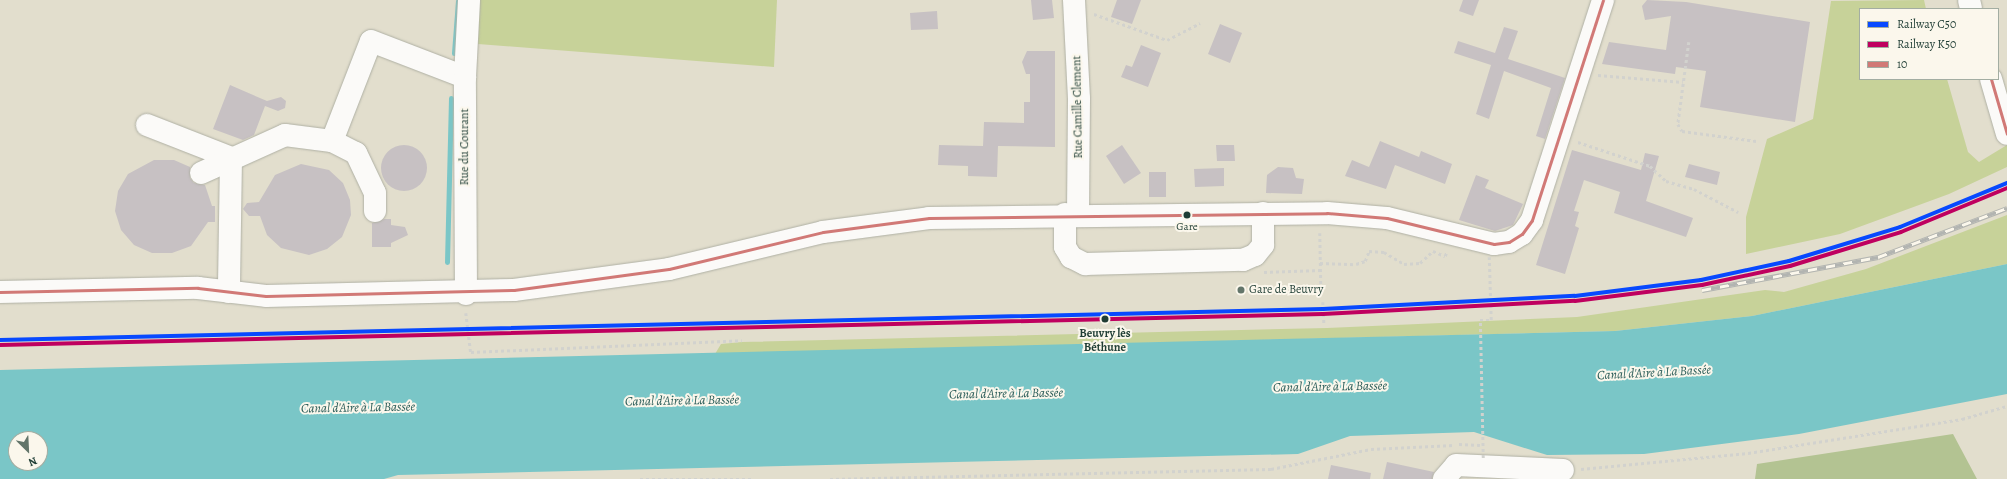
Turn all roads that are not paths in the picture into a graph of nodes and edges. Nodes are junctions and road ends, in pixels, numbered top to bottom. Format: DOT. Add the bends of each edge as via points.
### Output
graph roads {
  1 [pos="469,0"];
  2 [pos="1603,0"];
  3 [pos="1074,3"];
  4 [pos="465,77"];
  5 [pos="1991,80"];
  6 [pos="147,125"];
  7 [pos="2007,134"];
  8 [pos="332,141"];
  9 [pos="231,158"];
  10 [pos="201,173"];
  11 [pos="375,211"];
  12 [pos="1071,214"];
  13 [pos="1263,214"];
  14 [pos="0,292"];
  15 [pos="229,292"];
  16 [pos="466,294"];
  17 [pos="1563,470"];
  18 [pos="1447,474"];
  1 -- 4 [label="street, Rue du Courant"];
  2 -- 13 [label="street" via="1532,220 1522,234 1509,242 1494,244 1387,218 1327,213"];
  3 -- 12 [label="street, Rue Camille Clement" via="1079,99"];
  4 -- 8 [label="street" via="371,41"];
  4 -- 16 [label="street, Rue du Courant"];
  5 -- 7 [label="street"];
  6 -- 9 [label="street"];
  8 -- 9 [label="street" via="285,135"];
  8 -- 11 [label="street" via="356,153 375,193"];
  9 -- 10 [label="street"];
  9 -- 15 [label="street"];
  12 -- 13 [label="street"];
  12 -- 13 [label="street, Rue Camille Clement" via="1066,247 1071,257 1085,264 1243,260 1255,255 1263,245"];
  12 -- 16 [label="street" via="880,222 662,270"];
  14 -- 15 [label="street" via="198,288"];
  15 -- 16 [label="street" via="266,296"];
  17 -- 18 [label="street" via="1481,466"];
}
